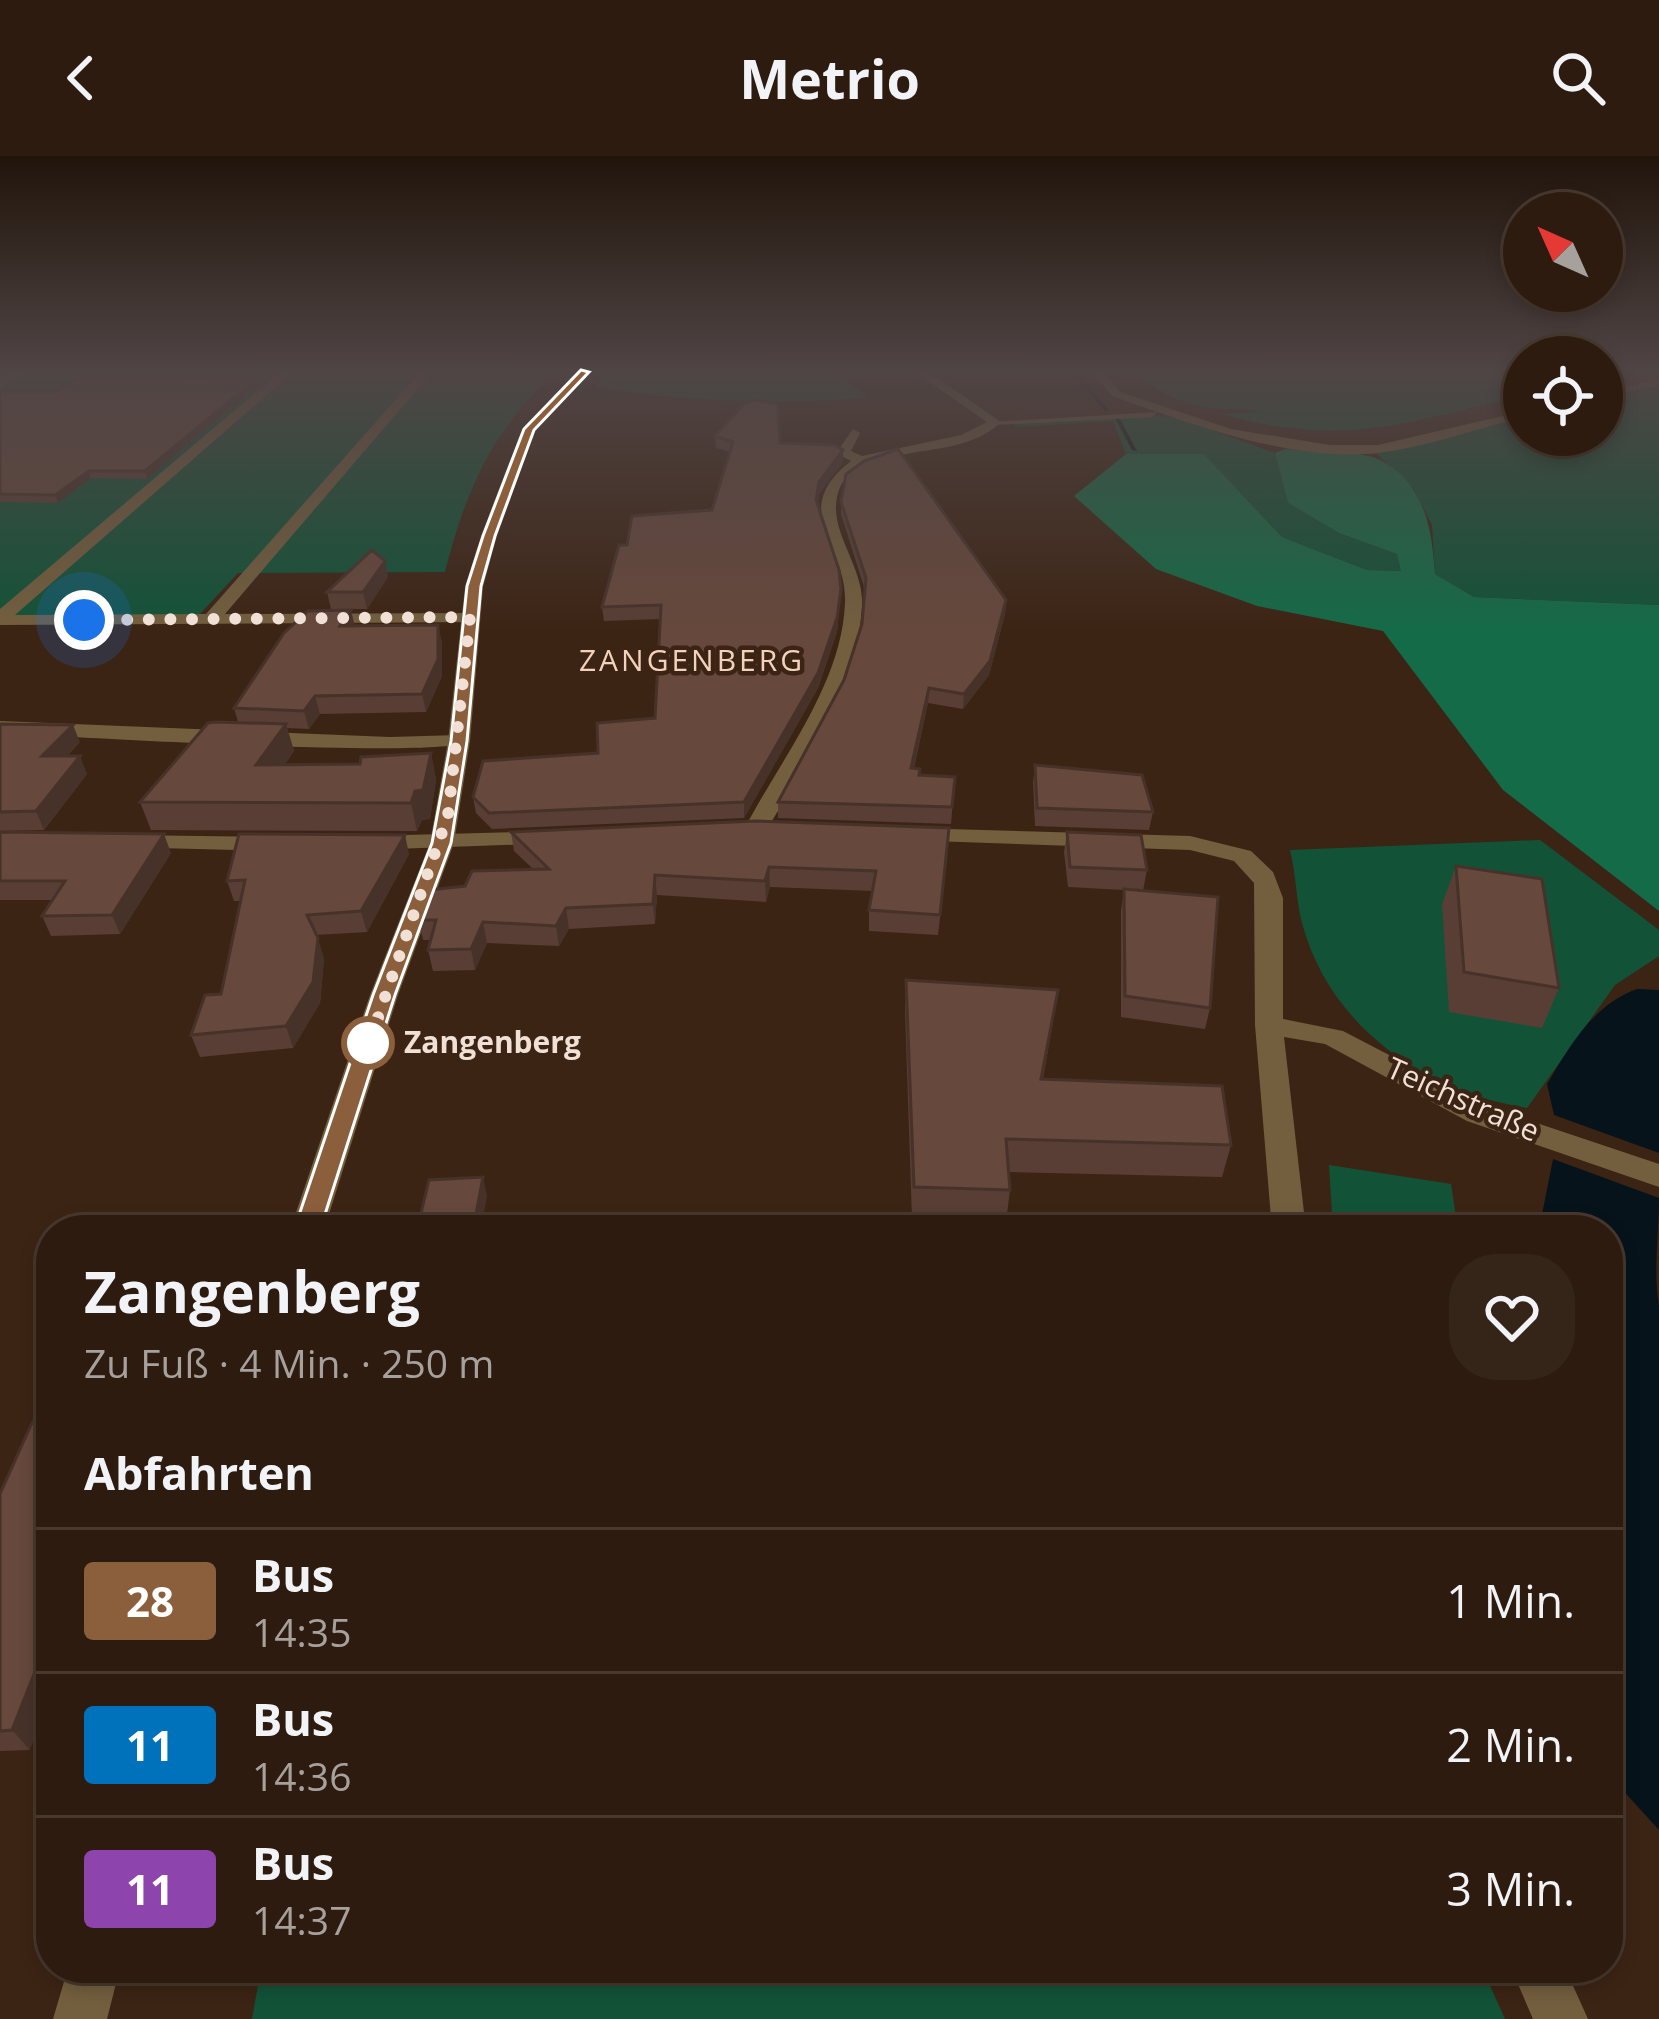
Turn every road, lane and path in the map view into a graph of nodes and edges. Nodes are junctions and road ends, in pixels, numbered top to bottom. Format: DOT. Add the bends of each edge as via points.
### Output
graph roads {
  1 [pos="186,459"];
  2 [pos="350,459"];
  3 [pos="518,459"];
  4 [pos="856,459"];
  5 [pos="867,459"];
  6 [pos="862,461"];
  7 [pos="470,617"];
  8 [pos="0,619"];
  9 [pos="211,619"];
  10 [pos="0,727"];
  11 [pos="459,741"];
  12 [pos="756,829"];
  13 [pos="884,834"];
  14 [pos="576,836"];
  15 [pos="101,842"];
  16 [pos="442,843"];
  17 [pos="307,844"];
  18 [pos="350,844"];
  19 [pos="1269,1025"];
  20 [pos="1659,1176"];
  21 [pos="312,1215"];
  22 [pos="1288,1215"];
  23 [pos="90,1983"];
  24 [pos="1544,1983"];
  25 [pos="80,2019"];
  26 [pos="1561,2019"];
  1 -- 8 [label="street"];
  2 -- 9 [label="street"];
  3 -- 7 [label="street"];
  4 -- 6 [label="street"];
  5 -- 6 [label="street"];
  6 -- 12 [label="street" via="828,496 852,580 853,616 795,761"];
  7 -- 9 [label="street"];
  7 -- 11 [label="street"];
  8 -- 9 [label="street"];
  10 -- 11 [label="street"];
  11 -- 16 [label="street"];
  13 -- 19 [label="street" via="1190,843 1256,863 1268,883"];
  14 -- 16 [label="street"];
  15 -- 17 [label="street"];
  16 -- 18 [label="street"];
  16 -- 21 [label="street"];
  19 -- 20 [label="street, Teichstraße" via="1333,1037 1430,1091"];
  19 -- 22 [label="street"];
  23 -- 25 [label="street"];
  24 -- 26 [label="street"];
}
